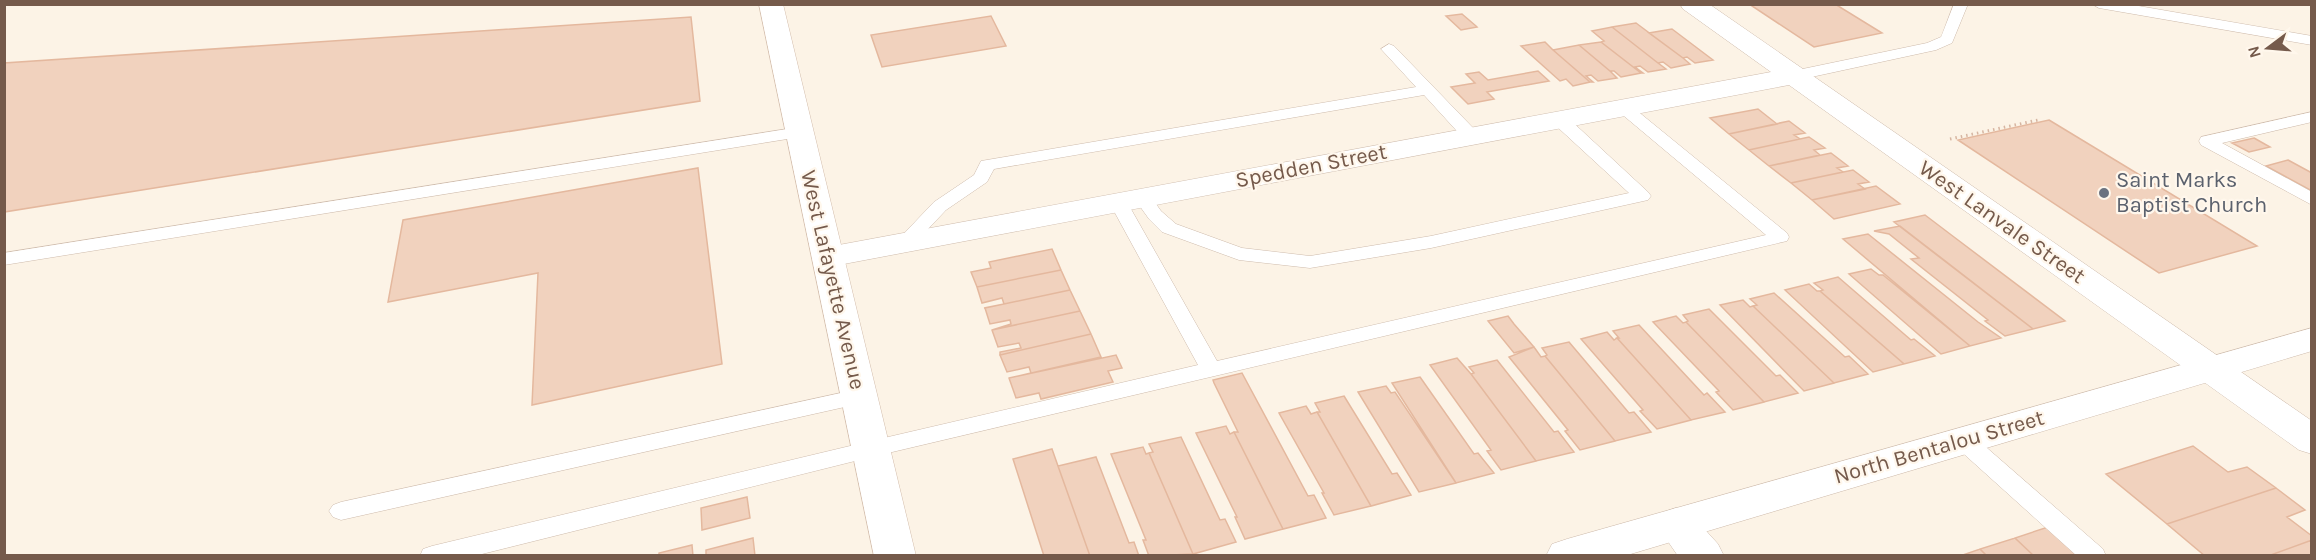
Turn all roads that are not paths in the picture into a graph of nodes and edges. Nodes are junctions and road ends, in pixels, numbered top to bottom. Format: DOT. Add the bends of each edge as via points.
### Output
graph roads {
  1 [pos="1692,4"];
  2 [pos="1961,4"];
  3 [pos="2099,4"];
  4 [pos="772,10"];
  5 [pos="2312,41"];
  6 [pos="1389,49"];
  7 [pos="1793,76"];
  8 [pos="1427,90"];
  9 [pos="1624,108"];
  10 [pos="2312,117"];
  11 [pos="1560,120"];
  12 [pos="800,132"];
  13 [pos="1471,136"];
  14 [pos="1131,200"];
  15 [pos="2312,200"];
  16 [pos="904,243"];
  17 [pos="828,257"];
  18 [pos="4,259"];
  19 [pos="2312,339"];
  20 [pos="2210,369"];
  21 [pos="1211,370"];
  22 [pos="859,397"];
  23 [pos="2312,440"];
  24 [pos="1963,441"];
  25 [pos="871,449"];
  26 [pos="341,511"];
  27 [pos="1676,524"];
  28 [pos="432,555"];
  29 [pos="896,555"];
  30 [pos="1567,555"];
  31 [pos="1703,555"];
  32 [pos="2094,555"];
  1 -- 7 [label="street, West Lanvale Street"];
  2 -- 7 [label="lane" via="1947,40 1931,47"];
  3 -- 5 [label="lane"];
  4 -- 12 [label="street, West Lafayette Avenue"];
  6 -- 8 [label="lane"];
  7 -- 9 [label="street, Spedden Street"];
  7 -- 20 [label="street, West Lanvale Street"];
  8 -- 13 [label="lane"];
  8 -- 16 [label="lane" via="987,165 981,178 940,206"];
  9 -- 11 [label="street, Spedden Street"];
  9 -- 21 [label="lane" via="1780,237"];
  10 -- 15 [label="lane" via="2208,141"];
  11 -- 13 [label="street, Spedden Street"];
  11 -- 14 [label="lane" via="1642,196 1431,242 1310,262 1239,254 1169,228"];
  12 -- 17 [label="street, West Lafayette Avenue"];
  12 -- 18 [label="lane"];
  13 -- 14 [label="street, Spedden Street"];
  14 -- 16 [label="street, Spedden Street"];
  14 -- 21 [label="lane"];
  16 -- 17 [label="street, Spedden Street"];
  17 -- 22 [label="street, West Lafayette Avenue"];
  19 -- 20 [label="street, North Bentalou Street"];
  20 -- 23 [label="street, West Lanvale Street"];
  20 -- 24 [label="street, North Bentalou Street"];
  21 -- 25 [label="lane"];
  22 -- 25 [label="street, West Lafayette Avenue"];
  22 -- 26 [label="lane"];
  24 -- 27 [label="street, North Bentalou Street"];
  24 -- 32 [label="lane"];
  25 -- 28 [label="lane"];
  25 -- 29 [label="street, West Lafayette Avenue"];
  27 -- 30 [label="street, North Bentalou Street"];
  27 -- 31 [label="street"];
}
